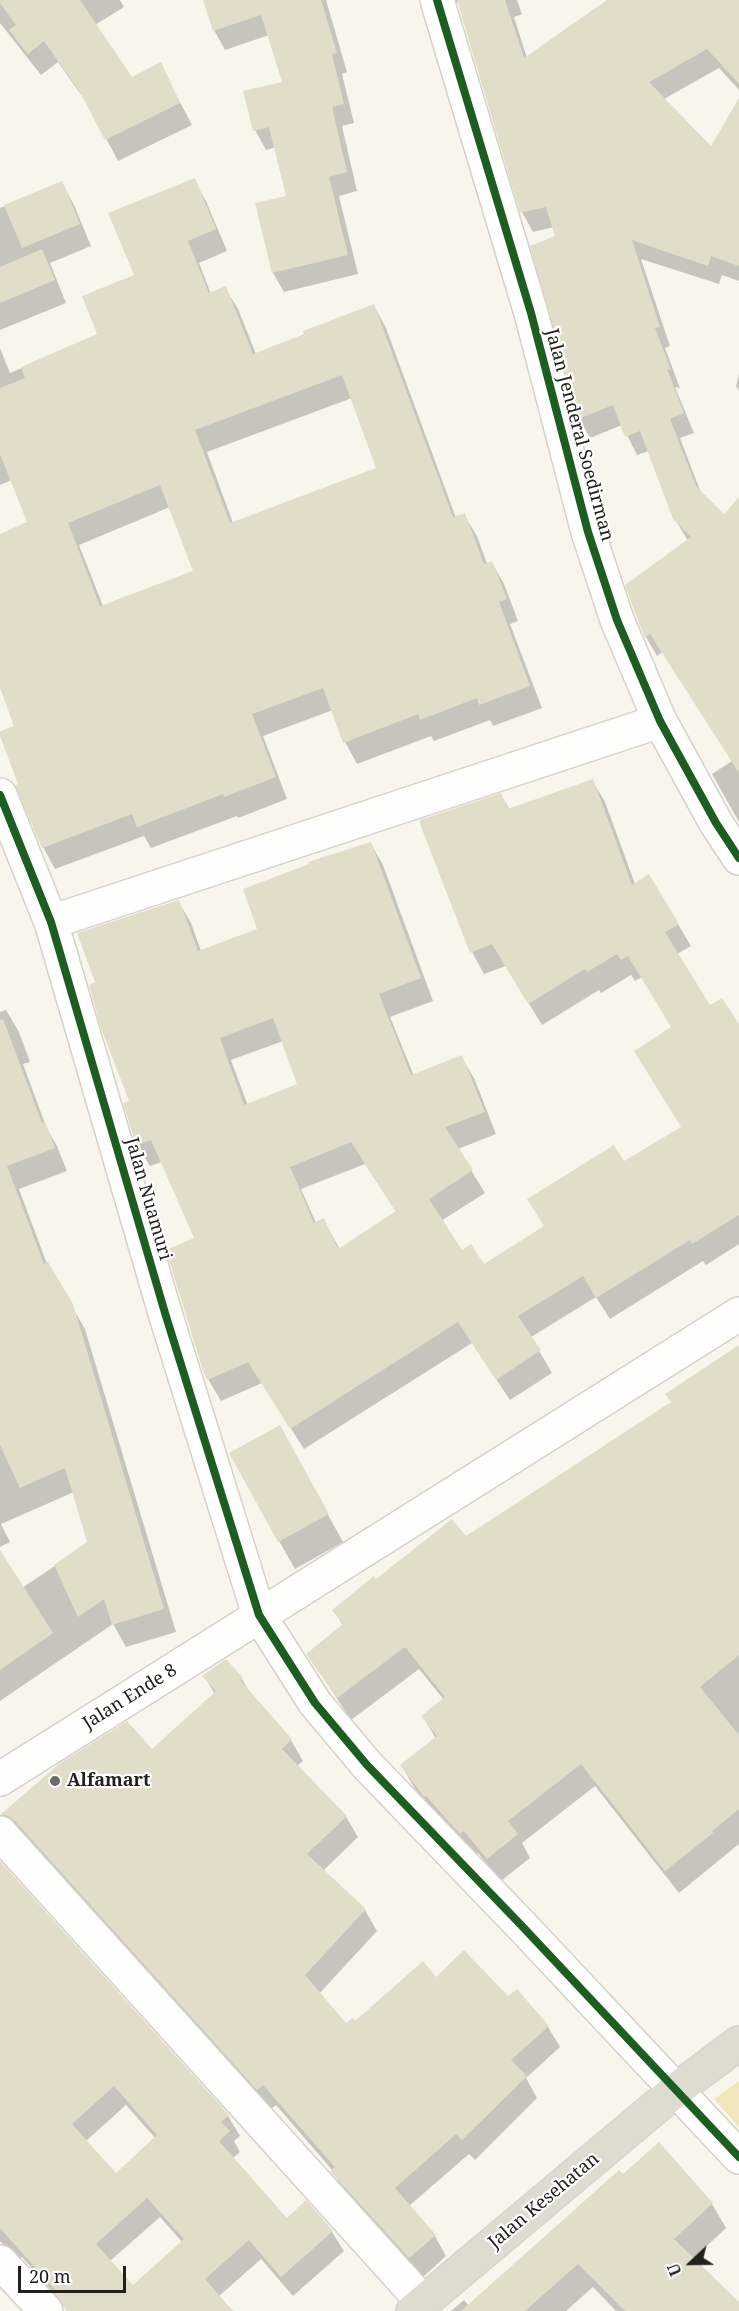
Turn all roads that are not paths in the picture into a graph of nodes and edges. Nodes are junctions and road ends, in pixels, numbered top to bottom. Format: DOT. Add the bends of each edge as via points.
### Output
graph roads {
  1 [pos="437,0"];
  2 [pos="660,721"];
  3 [pos="0,795"];
  4 [pos="739,858"];
  5 [pos="51,922"];
  6 [pos="739,1314"];
  7 [pos="259,1615"];
  8 [pos="0,1779"];
  9 [pos="0,1833"];
  10 [pos="739,2043"];
  11 [pos="676,2090"];
  12 [pos="739,2157"];
  13 [pos="0,2262"];
  14 [pos="418,2306"];
  15 [pos="46,2311"];
  1 -- 2 [label="street, Jalan Jenderal Soedirman" via="531,313 602,576"];
  2 -- 4 [label="street, Jalan Jenderal Soedirman"];
  2 -- 5 [label="street"];
  3 -- 5 [label="street, Jalan Nuamuri"];
  5 -- 7 [label="street, Jalan Nuamuri" via="165,1313"];
  6 -- 7 [label="street, Jalan Ende 8"];
  7 -- 8 [label="street, Jalan Ende 8"];
  7 -- 11 [label="street, Jalan Nuamuri" via="315,1703 367,1765"];
  9 -- 14 [label="street"];
  10 -- 11 [label="highway, Jalan Kesehatan"];
  11 -- 12 [label="street, Jalan Nuamuri"];
  11 -- 14 [label="highway, Jalan Kesehatan"];
  13 -- 15 [label="street"];
}
